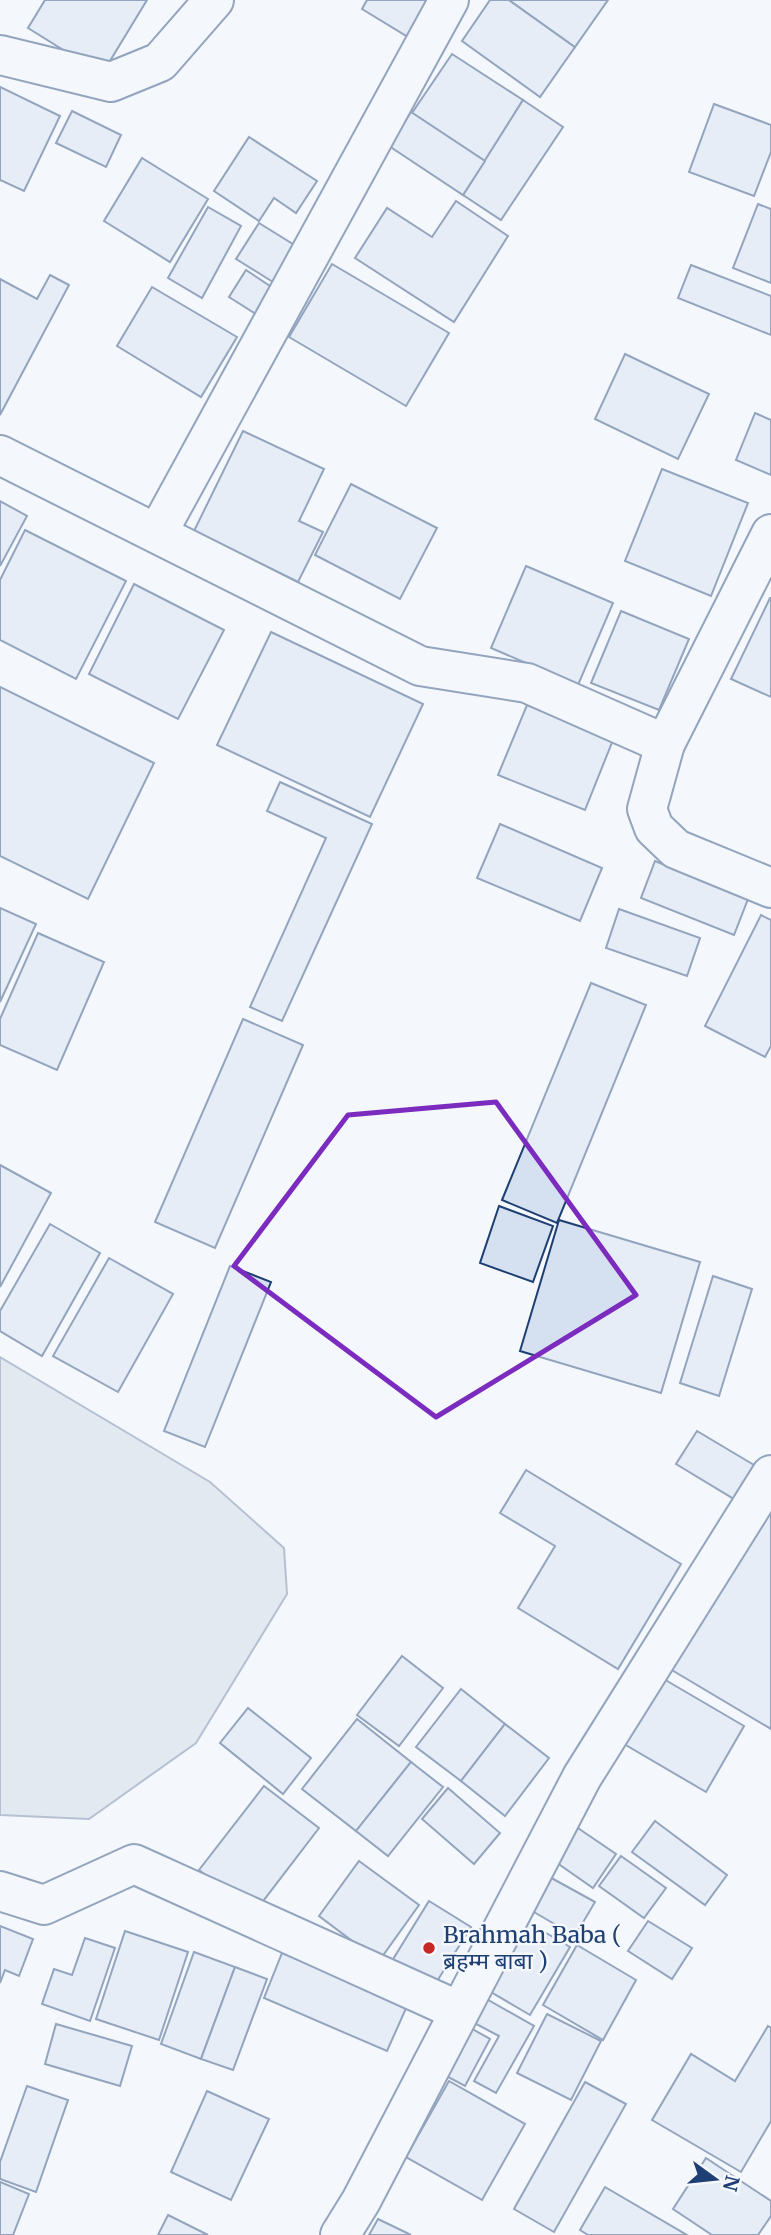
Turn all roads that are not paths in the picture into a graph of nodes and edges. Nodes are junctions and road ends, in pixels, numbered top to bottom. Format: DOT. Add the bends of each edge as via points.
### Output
graph roads {
  1 [pos="214,0"];
  2 [pos="449,0"];
  3 [pos="0,55"];
  4 [pos="0,455"];
  5 [pos="158,531"];
  6 [pos="771,534"];
  7 [pos="665,744"];
  8 [pos="771,888"];
  9 [pos="771,1475"];
  10 [pos="0,1891"];
  11 [pos="459,2011"];
  12 [pos="340,2235"];
  1 -- 3 [label="street" via="160,62 111,82"];
  2 -- 5 [label="street"];
  4 -- 5 [label="street"];
  5 -- 7 [label="street" via="420,666 527,683"];
  6 -- 7 [label="street"];
  7 -- 8 [label="street" via="647,809 654,828 676,849"];
  9 -- 11 [label="street" via="582,1777"];
  10 -- 11 [label="street" via="44,1905 134,1864"];
  11 -- 12 [label="street"];
}
